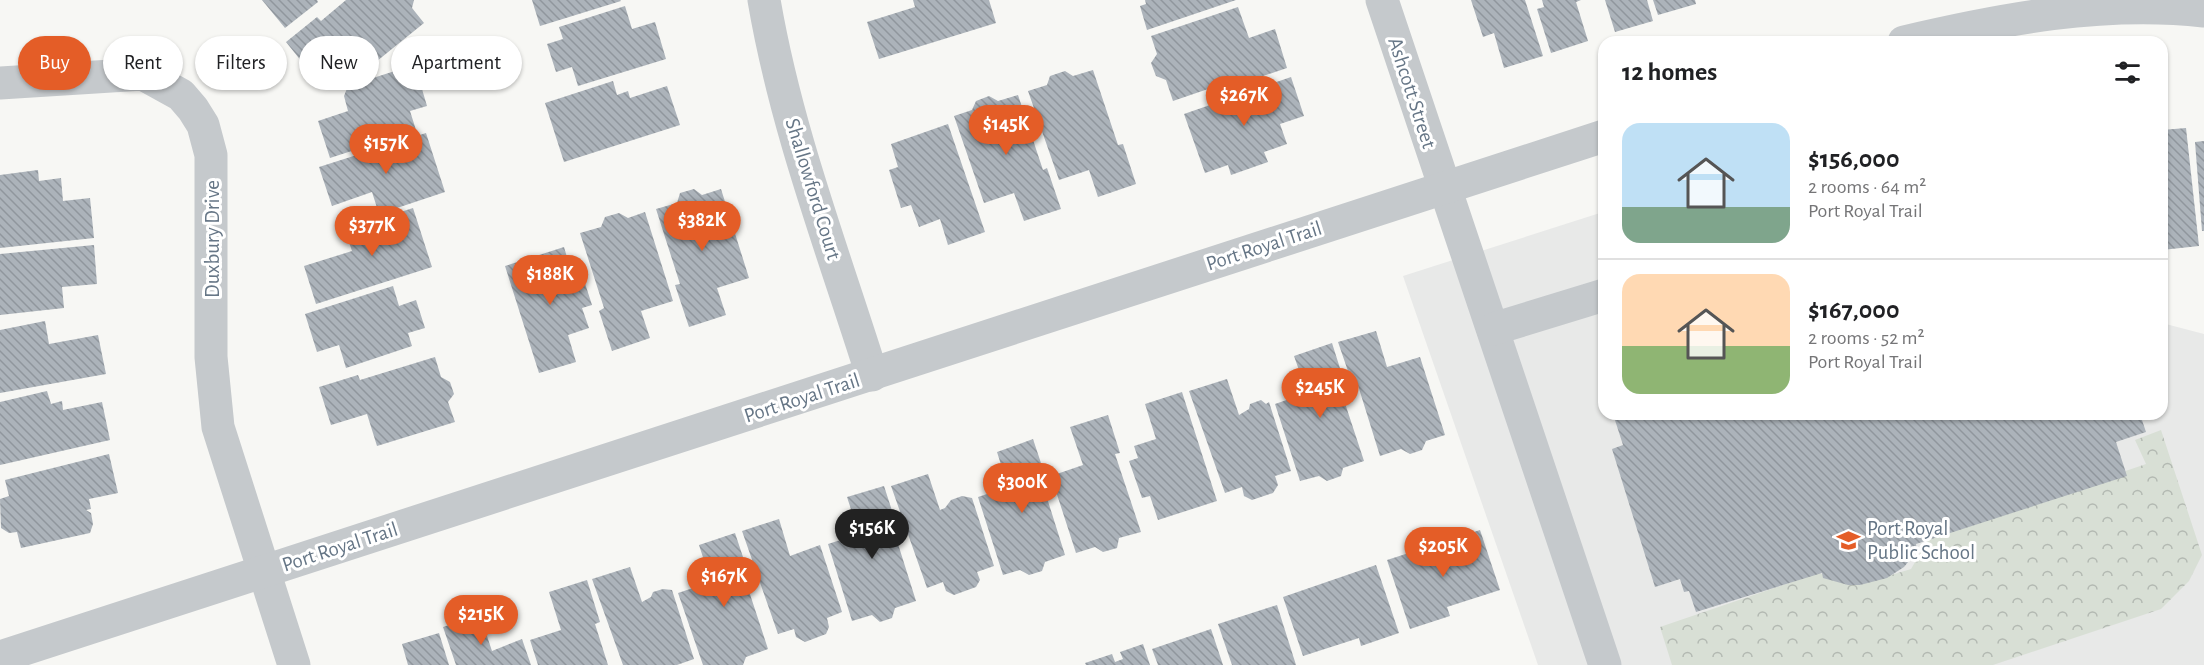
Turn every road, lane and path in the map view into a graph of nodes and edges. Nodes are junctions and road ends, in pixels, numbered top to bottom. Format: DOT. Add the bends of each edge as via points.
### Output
graph roads {
  1 [pos="764,0"];
  2 [pos="1382,0"];
  3 [pos="2204,11"];
  4 [pos="1930,36"];
  5 [pos="0,83"];
  6 [pos="1598,138"];
  7 [pos="1443,186"];
  8 [pos="1598,297"];
  9 [pos="1492,329"];
  10 [pos="872,375"];
  11 [pos="264,572"];
  12 [pos="0,657"];
  13 [pos="294,665"];
  14 [pos="1605,665"];
  1 -- 10 [label="street, Shallowford Court" via="793,130"];
  2 -- 7 [label="street, Ashcott Street"];
  3 -- 4 [label="street" via="2137,4 2049,9"];
  5 -- 11 [label="street, Duxbury Drive" via="137,73 160,81 181,95 203,125 211,155 211,357 218,427"];
  6 -- 7 [label="street, Port Royal Trail"];
  7 -- 9 [label="street, Ashcott Street"];
  7 -- 10 [label="street, Port Royal Trail"];
  8 -- 9 [label="street"];
  9 -- 14 [label="street, Ashcott Street"];
  10 -- 11 [label="street, Port Royal Trail"];
  11 -- 12 [label="street, Port Royal Trail"];
  11 -- 13 [label="street, Duxbury Drive"];
}
